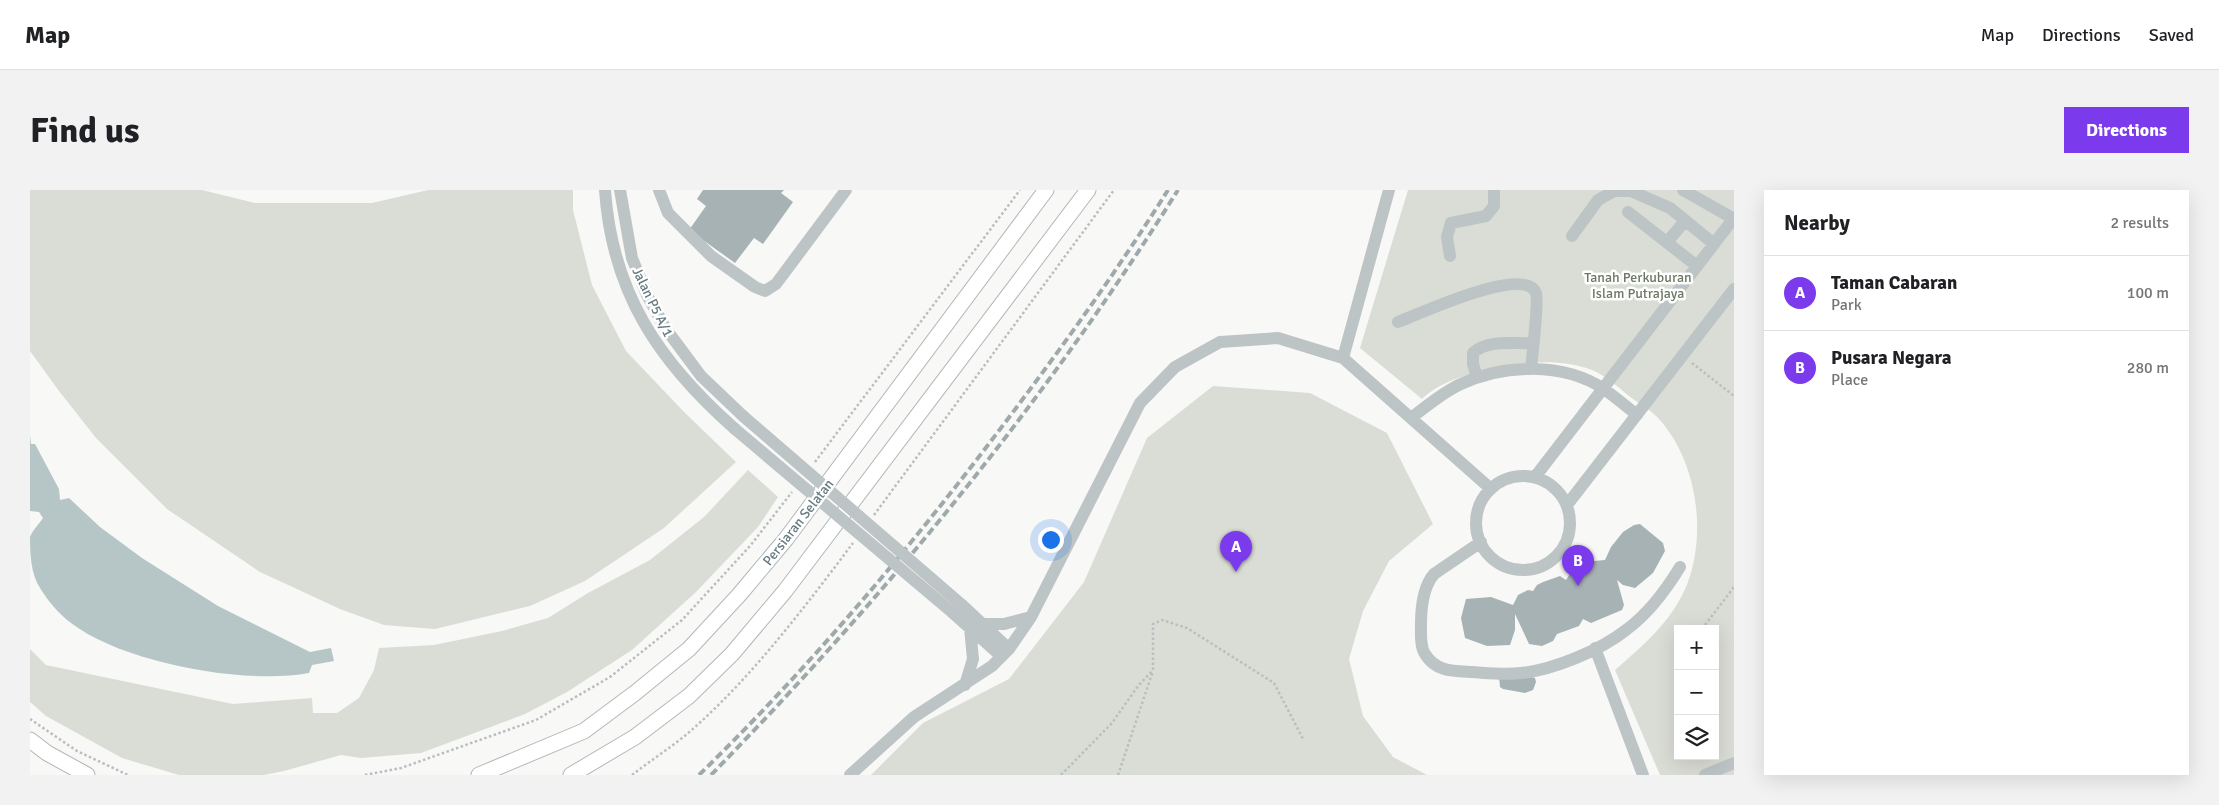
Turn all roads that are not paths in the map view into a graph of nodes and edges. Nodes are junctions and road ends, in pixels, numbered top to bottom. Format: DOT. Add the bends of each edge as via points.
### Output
graph roads {
  1 [pos="604,190"];
  2 [pos="620,190"];
  3 [pos="659,190"];
  4 [pos="846,190"];
  5 [pos="1046,190"];
  6 [pos="1088,190"];
  7 [pos="1389,190"];
  8 [pos="1494,190"];
  9 [pos="1683,190"];
  10 [pos="1628,212"];
  11 [pos="1734,219"];
  12 [pos="1685,221"];
  13 [pos="1572,236"];
  14 [pos="1667,242"];
  15 [pos="1714,244"];
  16 [pos="1450,256"];
  17 [pos="1697,266"];
  18 [pos="1734,289"];
  19 [pos="1398,322"];
  20 [pos="1532,343"];
  21 [pos="1343,358"];
  22 [pos="1531,369"];
  23 [pos="1478,377"];
  24 [pos="1603,388"];
  25 [pos="1637,415"];
  26 [pos="1411,418"];
  27 [pos="1535,478"];
  28 [pos="1491,489"];
  29 [pos="1567,505"];
  30 [pos="1481,542"];
  31 [pos="1680,567"];
  32 [pos="957,609"];
  33 [pos="1031,617"];
  34 [pos="976,626"];
  35 [pos="1595,648"];
  36 [pos="1005,652"];
  37 [pos="965,685"];
  38 [pos="30,740"];
  39 [pos="1734,764"];
  40 [pos="87,775"];
  41 [pos="479,775"];
  42 [pos="571,775"];
  43 [pos="850,775"];
  44 [pos="1643,775"];
  45 [pos="1705,775"];
  1 -- 32 [label="street, Jalan P5 A/1, bridge" via="613,251 646,328 684,381 734,429"];
  2 -- 32 [label="street, Jalan P5 A/1, bridge" via="632,258 648,295 666,329 702,376"];
  3 -- 4 [label="street" via="668,213 711,256 765,291 776,284"];
  5 -- 41 [label="main road, Persiaran Selatan" via="786,539 689,649 584,731"];
  6 -- 42 [label="main road" via="785,591 732,654 689,696 635,737"];
  7 -- 21 [label="street"];
  8 -- 16 [label="street" via="1494,206 1486,216 1451,223 1447,238"];
  9 -- 11 [label="street"];
  10 -- 14 [label="street"];
  11 -- 15 [label="street"];
  12 -- 13 [label="street" via="1652,199 1630,191 1614,191 1598,200"];
  12 -- 14 [label="street"];
  12 -- 15 [label="street"];
  14 -- 17 [label="street"];
  15 -- 17 [label="street"];
  17 -- 24 [label="street"];
  18 -- 25 [label="street"];
  19 -- 20 [label="street" via="1474,293 1520,282 1536,293"];
  20 -- 22 [label="street"];
  20 -- 23 [label="street" via="1489,344 1479,348 1473,353"];
  21 -- 26 [label="street"];
  21 -- 33 [label="street" via="1278,338 1220,342 1175,366 1140,403"];
  22 -- 23 [label="street" via="1506,370"];
  22 -- 24 [label="street" via="1565,373"];
  23 -- 26 [label="street" via="1459,384"];
  24 -- 25 [label="street"];
  24 -- 27 [label="street"];
  25 -- 29 [label="street"];
  26 -- 28 [label="street"];
  27 -- 28 [label="street" via="1519,476 1504,480"];
  27 -- 29 [label="street" via="1548,483"];
  28 -- 30 [label="street" via="1481,502 1476,518"];
  29 -- 30 [label="street" via="1570,519 1567,541 1554,559 1542,567 1526,571 1510,569 1495,561"];
  30 -- 35 [label="street" via="1428,581 1421,635 1424,653 1434,665 1448,671 1520,674 1545,669"];
  31 -- 35 [label="street" via="1641,617 1627,630"];
  32 -- 34 [label="street"];
  33 -- 34 [label="street" via="1004,624"];
  33 -- 36 [label="street"];
  34 -- 36 [label="street"];
  34 -- 37 [label="street" via="973,659"];
  35 -- 44 [label="street"];
  36 -- 37 [label="street"];
  37 -- 43 [label="street" via="914,717"];
  38 -- 40 [label="main road"];
  39 -- 45 [label="street"];
}
